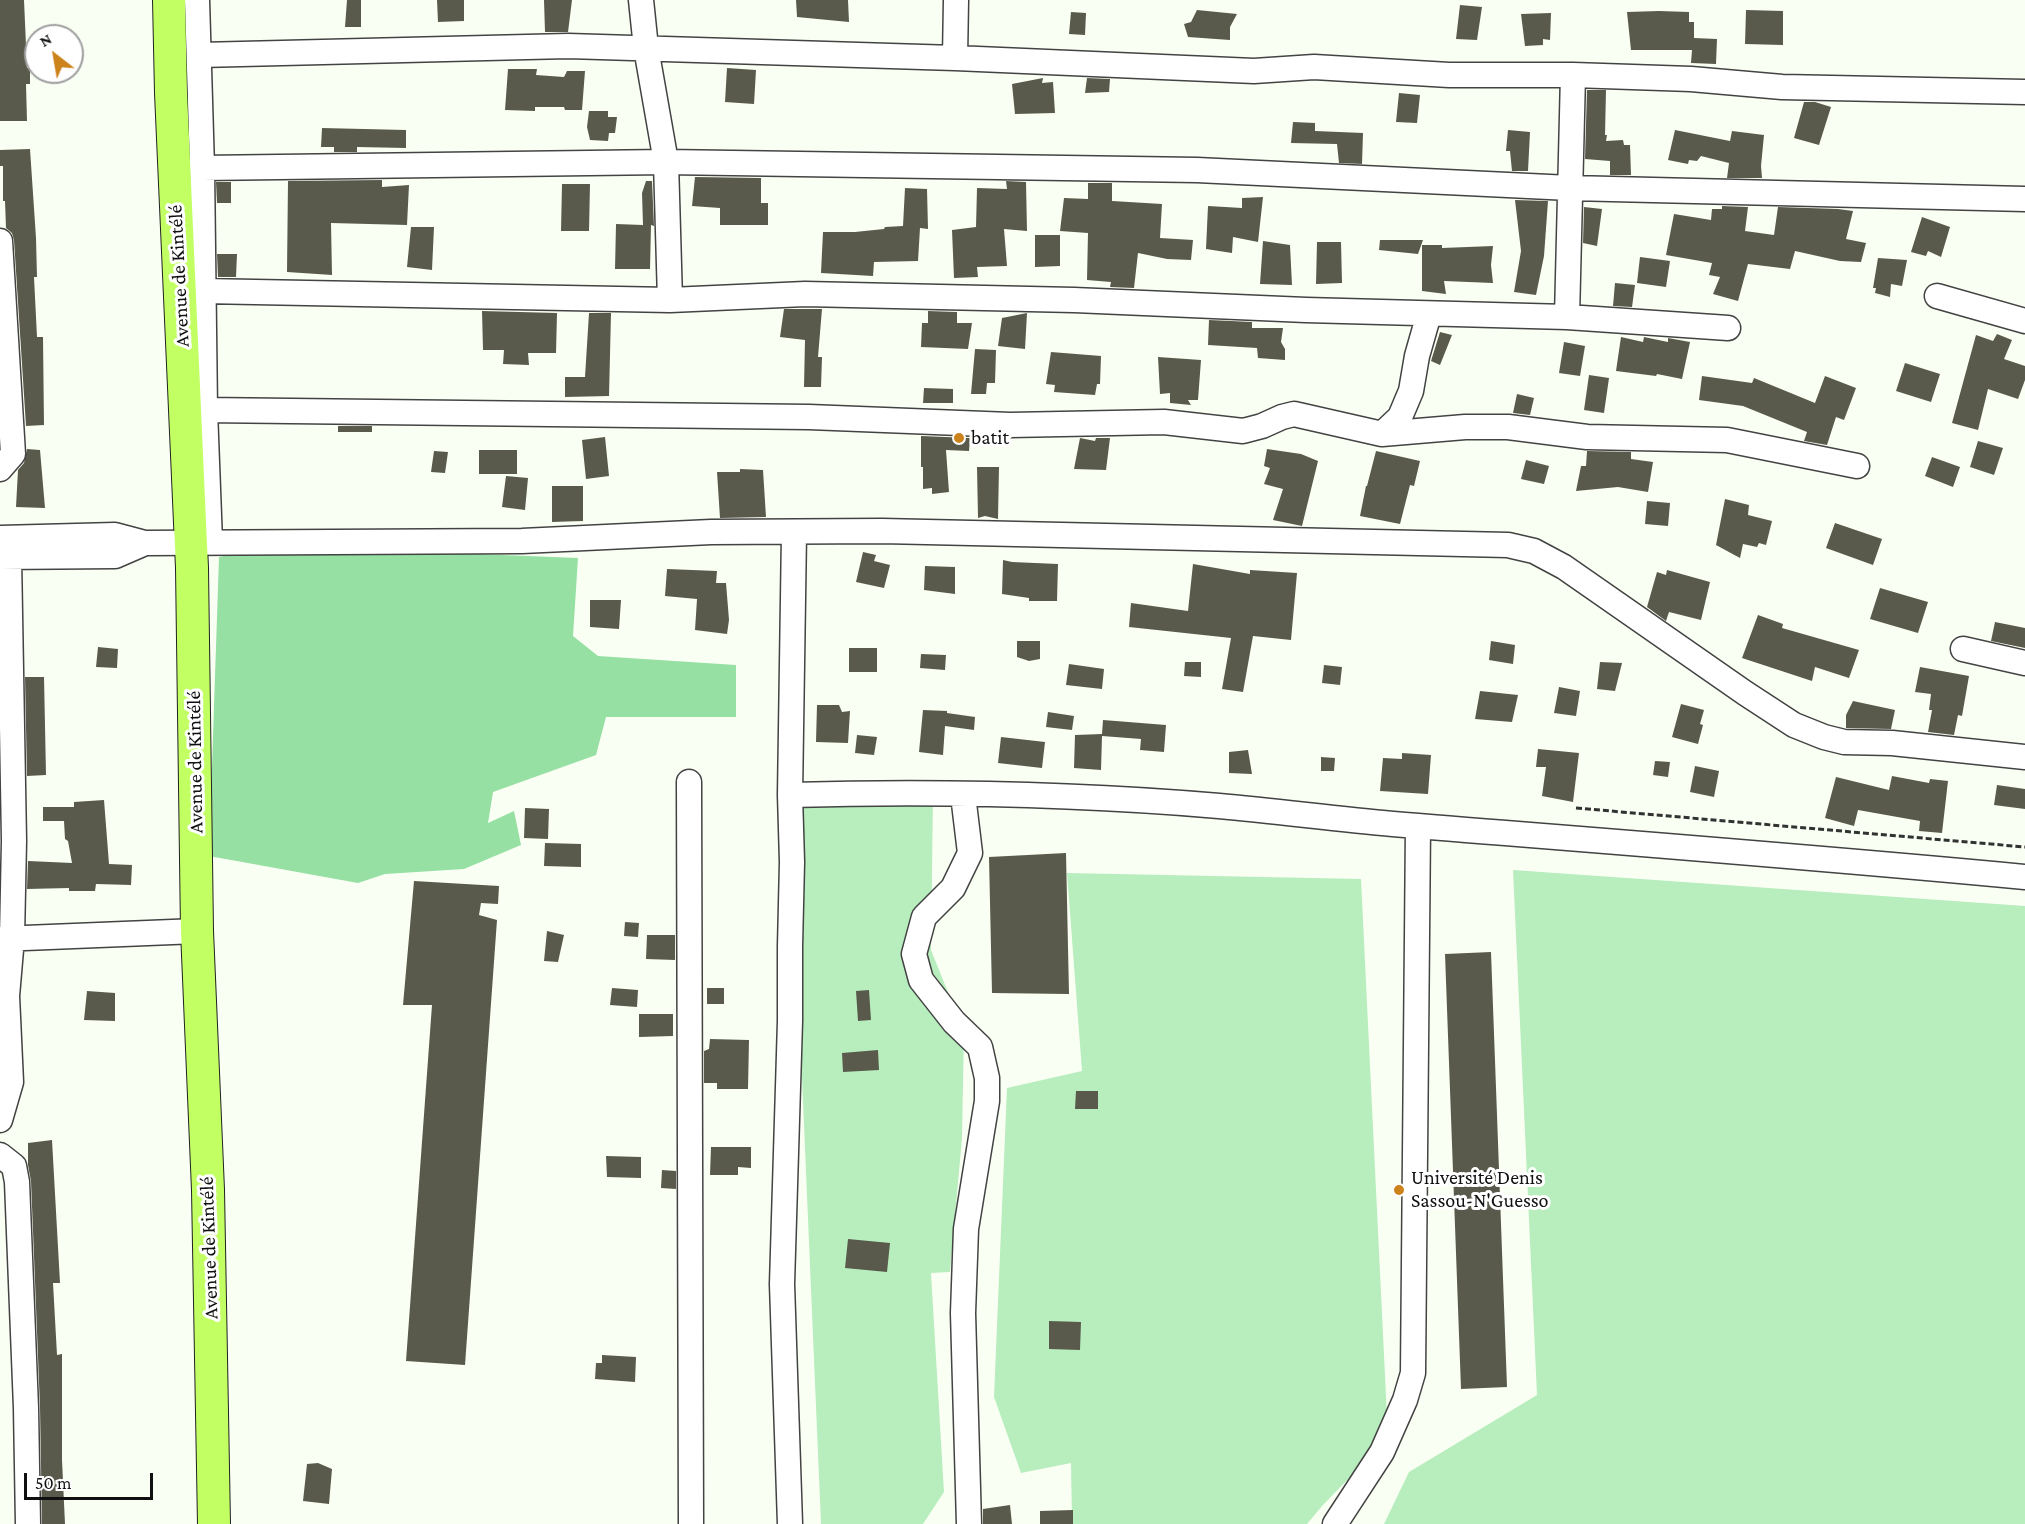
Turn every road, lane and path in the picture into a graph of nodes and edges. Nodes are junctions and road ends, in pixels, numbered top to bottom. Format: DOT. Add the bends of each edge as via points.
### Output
graph roads {
  1 [pos="169,0"];
  2 [pos="197,0"];
  3 [pos="640,0"];
  4 [pos="956,0"];
  5 [pos="646,48"];
  6 [pos="200,55"];
  7 [pos="955,58"];
  8 [pos="1573,75"];
  9 [pos="2025,92"];
  10 [pos="666,162"];
  11 [pos="202,168"];
  12 [pos="1570,188"];
  13 [pos="2025,199"];
  14 [pos="0,241"];
  15 [pos="203,291"];
  16 [pos="1937,296"];
  17 [pos="670,300"];
  18 [pos="1429,314"];
  19 [pos="1566,317"];
  20 [pos="2025,321"];
  21 [pos="1728,328"];
  22 [pos="205,410"];
  23 [pos="1382,434"];
  24 [pos="1857,466"];
  25 [pos="0,469"];
  26 [pos="794,532"];
  27 [pos="201,542"];
  28 [pos="3,551"];
  29 [pos="1963,649"];
  30 [pos="2025,663"];
  31 [pos="2025,757"];
  32 [pos="689,782"];
  33 [pos="790,795"];
  34 [pos="963,795"];
  35 [pos="1576,808"];
  36 [pos="1418,826"];
  37 [pos="2025,847"];
  38 [pos="6,873"];
  39 [pos="2025,877"];
  40 [pos="197,931"];
  41 [pos="6,939"];
  42 [pos="0,1120"];
  43 [pos="0,1155"];
  44 [pos="27,1524"];
  45 [pos="214,1524"];
  46 [pos="691,1524"];
  47 [pos="790,1524"];
  48 [pos="969,1524"];
  49 [pos="1335,1524"];
  1 -- 27 [label="main road, Avenue de Kintélé" via="172,105"];
  2 -- 6 [label="street"];
  3 -- 5 [label="street"];
  4 -- 7 [label="street"];
  5 -- 6 [label="street" via="568,46"];
  5 -- 7 [label="street"];
  5 -- 10 [label="street"];
  6 -- 11 [label="street"];
  7 -- 8 [label="street" via="1254,71 1314,67 1449,75"];
  8 -- 9 [label="street" via="1782,87"];
  8 -- 12 [label="street"];
  10 -- 11 [label="street"];
  10 -- 12 [label="street" via="1197,170"];
  10 -- 17 [label="street"];
  11 -- 15 [label="street"];
  12 -- 13 [label="street"];
  12 -- 19 [label="street"];
  14 -- 25 [label="street" via="13,454"];
  15 -- 17 [label="street"];
  15 -- 22 [label="street"];
  16 -- 20 [label="street"];
  17 -- 18 [label="street" via="805,294"];
  18 -- 19 [label="street"];
  18 -- 23 [label="street" via="1411,391 1400,417"];
  19 -- 21 [label="street"];
  22 -- 23 [label="street" via="809,417 1010,424 1164,422 1243,431 1294,414"];
  22 -- 27 [label="street"];
  23 -- 24 [label="street" via="1508,427 1587,437 1727,440"];
  26 -- 27 [label="street" via="711,532 522,542"];
  26 -- 31 [label="street" via="1508,545 1534,551 1564,567 1745,693 1794,724 1824,737"];
  26 -- 33 [label="street"];
  27 -- 28 [label="street" via="146,543 115,535"];
  27 -- 40 [label="main road, Avenue de Kintélé"];
  28 -- 38 [label="street" via="14,841"];
  29 -- 30 [label="street"];
  32 -- 46 [label="street"];
  33 -- 34 [label="street"];
  33 -- 47 [label="street" via="790,1021 782,1284"];
  34 -- 36 [label="street" via="1221,806"];
  34 -- 48 [label="street" via="970,853 953,888 924,917 914,954 921,980 980,1047 987,1078 987,1101 966,1229 963,1313"];
  35 -- 37 [label="path"];
  36 -- 39 [label="street"];
  36 -- 49 [label="street" via="1413,1373 1382,1452"];
  38 -- 41 [label="street"];
  40 -- 41 [label="street"];
  40 -- 45 [label="main road, Avenue de Kintélé" via="208,1190"];
  41 -- 42 [label="street" via="11,1082"];
  43 -- 44 [label="street" via="14,1166 17,1182"];
}
